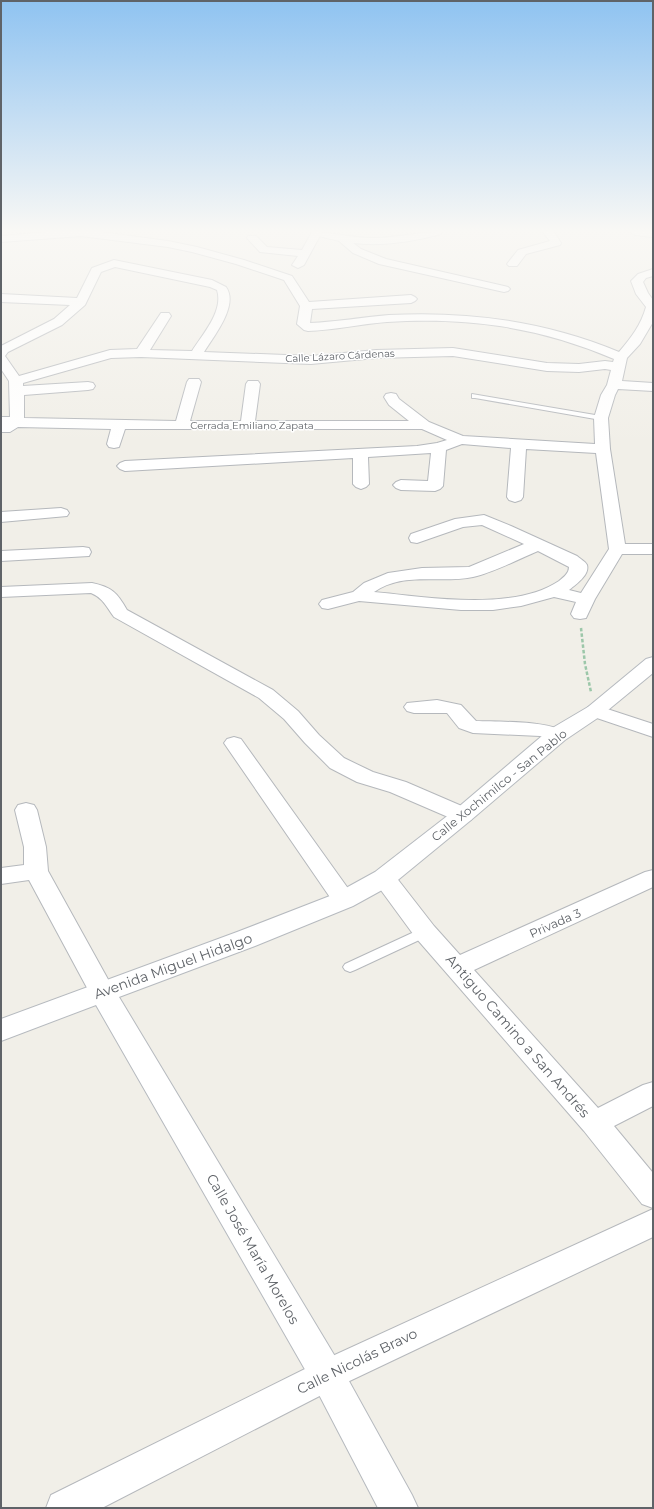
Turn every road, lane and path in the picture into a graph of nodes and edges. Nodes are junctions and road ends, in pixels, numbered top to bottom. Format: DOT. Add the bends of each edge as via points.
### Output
graph roads {
  1 [pos="81,302"];
  2 [pos="223,302"];
  3 [pos="304,302"];
  4 [pos="369,302"];
  5 [pos="306,306"];
  6 [pos="652,307"];
  7 [pos="165,316"];
  8 [pos="649,324"];
  9 [pos="1,353"];
  10 [pos="141,353"];
  11 [pos="195,356"];
  12 [pos="620,362"];
  13 [pos="194,382"];
  14 [pos="253,384"];
  15 [pos="614,385"];
  16 [pos="16,386"];
  17 [pos="88,386"];
  18 [pos="653,387"];
  19 [pos="475,396"];
  20 [pos="391,397"];
  21 [pos="601,418"];
  22 [pos="1,421"];
  23 [pos="17,421"];
  24 [pos="119,424"];
  25 [pos="182,425"];
  26 [pos="247,425"];
  27 [pos="424,425"];
  28 [pos="1,432"];
  29 [pos="461,440"];
  30 [pos="519,443"];
  31 [pos="114,444"];
  32 [pos="439,447"];
  33 [pos="603,449"];
  34 [pos="360,453"];
  35 [pos="122,471"];
  36 [pos="361,484"];
  37 [pos="401,485"];
  38 [pos="515,497"];
  39 [pos="61,513"];
  40 [pos="1,517"];
  41 [pos="417,538"];
  42 [pos="537,545"];
  43 [pos="617,549"];
  44 [pos="653,549"];
  45 [pos="83,552"];
  46 [pos="1,556"];
  47 [pos="1,592"];
  48 [pos="554,592"];
  49 [pos="359,596"];
  50 [pos="328,604"];
  51 [pos="583,606"];
  52 [pos="653,663"];
  53 [pos="414,707"];
  54 [pos="595,711"];
  55 [pos="653,731"];
  56 [pos="557,735"];
  57 [pos="234,743"];
  58 [pos="26,810"];
  59 [pos="463,815"];
  60 [pos="36,871"];
  61 [pos="1,876"];
  62 [pos="384,878"];
  63 [pos="653,878"];
  64 [pos="344,900"];
  65 [pos="425,932"];
  66 [pos="350,967"];
  67 [pos="458,967"];
  68 [pos="102,992"];
  69 [pos="1,1030"];
  70 [pos="653,1093"];
  71 [pos="594,1123"];
  72 [pos="653,1194"];
  73 [pos="653,1222"];
  74 [pos="327,1375"];
  75 [pos="64,1508"];
  76 [pos="399,1508"];
  1 -- 9 [label="street" via="58,322"];
  2 -- 11 [label="street" via="222,310"];
  3 -- 5 [label="street"];
  4 -- 5 [label="street"];
  5 -- 12 [label="street" via="306,319 303,324 308,327 410,318 451,317 496,321 549,331 600,347"];
  6 -- 8 [label="street"];
  7 -- 10 [label="street"];
  8 -- 12 [label="street"];
  9 -- 16 [label="street"];
  10 -- 11 [label="street, Calle Lázaro Cárdenas"];
  10 -- 16 [label="street, Calle Lázaro Cárdenas" via="110,354"];
  11 -- 12 [label="street, Calle Lázaro Cárdenas" via="311,360 376,354 454,352 547,367 579,368"];
  12 -- 15 [label="street"];
  13 -- 25 [label="street"];
  14 -- 26 [label="street"];
  15 -- 18 [label="street"];
  15 -- 21 [label="street"];
  16 -- 17 [label="street"];
  16 -- 23 [label="street"];
  19 -- 21 [label="lane"];
  20 -- 27 [label="street"];
  21 -- 33 [label="street"];
  22 -- 23 [label="street, Cerrada Emiliano Zapata"];
  23 -- 24 [label="street, Cerrada Emiliano Zapata" via="40,424"];
  23 -- 28 [label="street"];
  24 -- 25 [label="street, Cerrada Emiliano Zapata"];
  24 -- 31 [label="street"];
  25 -- 26 [label="street, Cerrada Emiliano Zapata"];
  26 -- 27 [label="street, Cerrada Emiliano Zapata"];
  27 -- 29 [label="street, Cerrada Emiliano Zapata"];
  29 -- 30 [label="street, Cerrada Emiliano Zapata"];
  29 -- 32 [label="street, Cerrada Emiliano Zapata"];
  30 -- 33 [label="street, Cerrada Emiliano Zapata"];
  30 -- 38 [label="street"];
  32 -- 34 [label="street, Cerrada Emiliano Zapata"];
  32 -- 37 [label="street" via="435,486"];
  33 -- 43 [label="street"];
  34 -- 35 [label="street, Cerrada Emiliano Zapata" via="218,461 212,470 148,478"];
  34 -- 36 [label="street"];
  39 -- 40 [label="street"];
  41 -- 42 [label="street" via="461,522 484,520"];
  42 -- 48 [label="street" via="578,565 578,570 571,580"];
  42 -- 49 [label="street" via="472,572 396,575 366,588"];
  43 -- 44 [label="street"];
  43 -- 51 [label="street"];
  45 -- 46 [label="street"];
  47 -- 59 [label="street" via="92,588 104,591 120,613 266,694 291,714 337,763 365,777 398,787"];
  48 -- 49 [label="street" via="493,605 461,605"];
  48 -- 51 [label="street"];
  49 -- 50 [label="street"];
  51 -- 54 [label="path" via="585,664"];
  52 -- 54 [label="main road, Calle Xochimilco - San Pablo"];
  53 -- 56 [label="street" via="452,708 458,711 464,723 473,727 542,730"];
  54 -- 55 [label="street"];
  54 -- 56 [label="main road, Calle Xochimilco - San Pablo"];
  56 -- 59 [label="main road, Calle Xochimilco - San Pablo"];
  57 -- 64 [label="street"];
  58 -- 60 [label="street" via="35,847"];
  59 -- 62 [label="main road, Calle Xochimilco - San Pablo"];
  60 -- 61 [label="street"];
  60 -- 68 [label="street"];
  62 -- 64 [label="main road, Avenida Miguel Hidalgo"];
  62 -- 65 [label="street, Antiguo Camino a San Andrés"];
  63 -- 67 [label="street, Privada 3"];
  64 -- 68 [label="main road, Avenida Miguel Hidalgo"];
  65 -- 66 [label="lane"];
  65 -- 67 [label="street, Antiguo Camino a San Andrés"];
  67 -- 71 [label="street, Antiguo Camino a San Andrés"];
  68 -- 69 [label="main road, Avenida Miguel Hidalgo"];
  68 -- 74 [label="main road, Calle José María Morelos"];
  70 -- 71 [label="street"];
  71 -- 72 [label="street, Antiguo Camino a San Andrés"];
  73 -- 74 [label="street, Calle Nicolás Bravo"];
  74 -- 75 [label="street, Calle Nicolás Bravo"];
  74 -- 76 [label="main road, Calle José María Morelos"];
}
